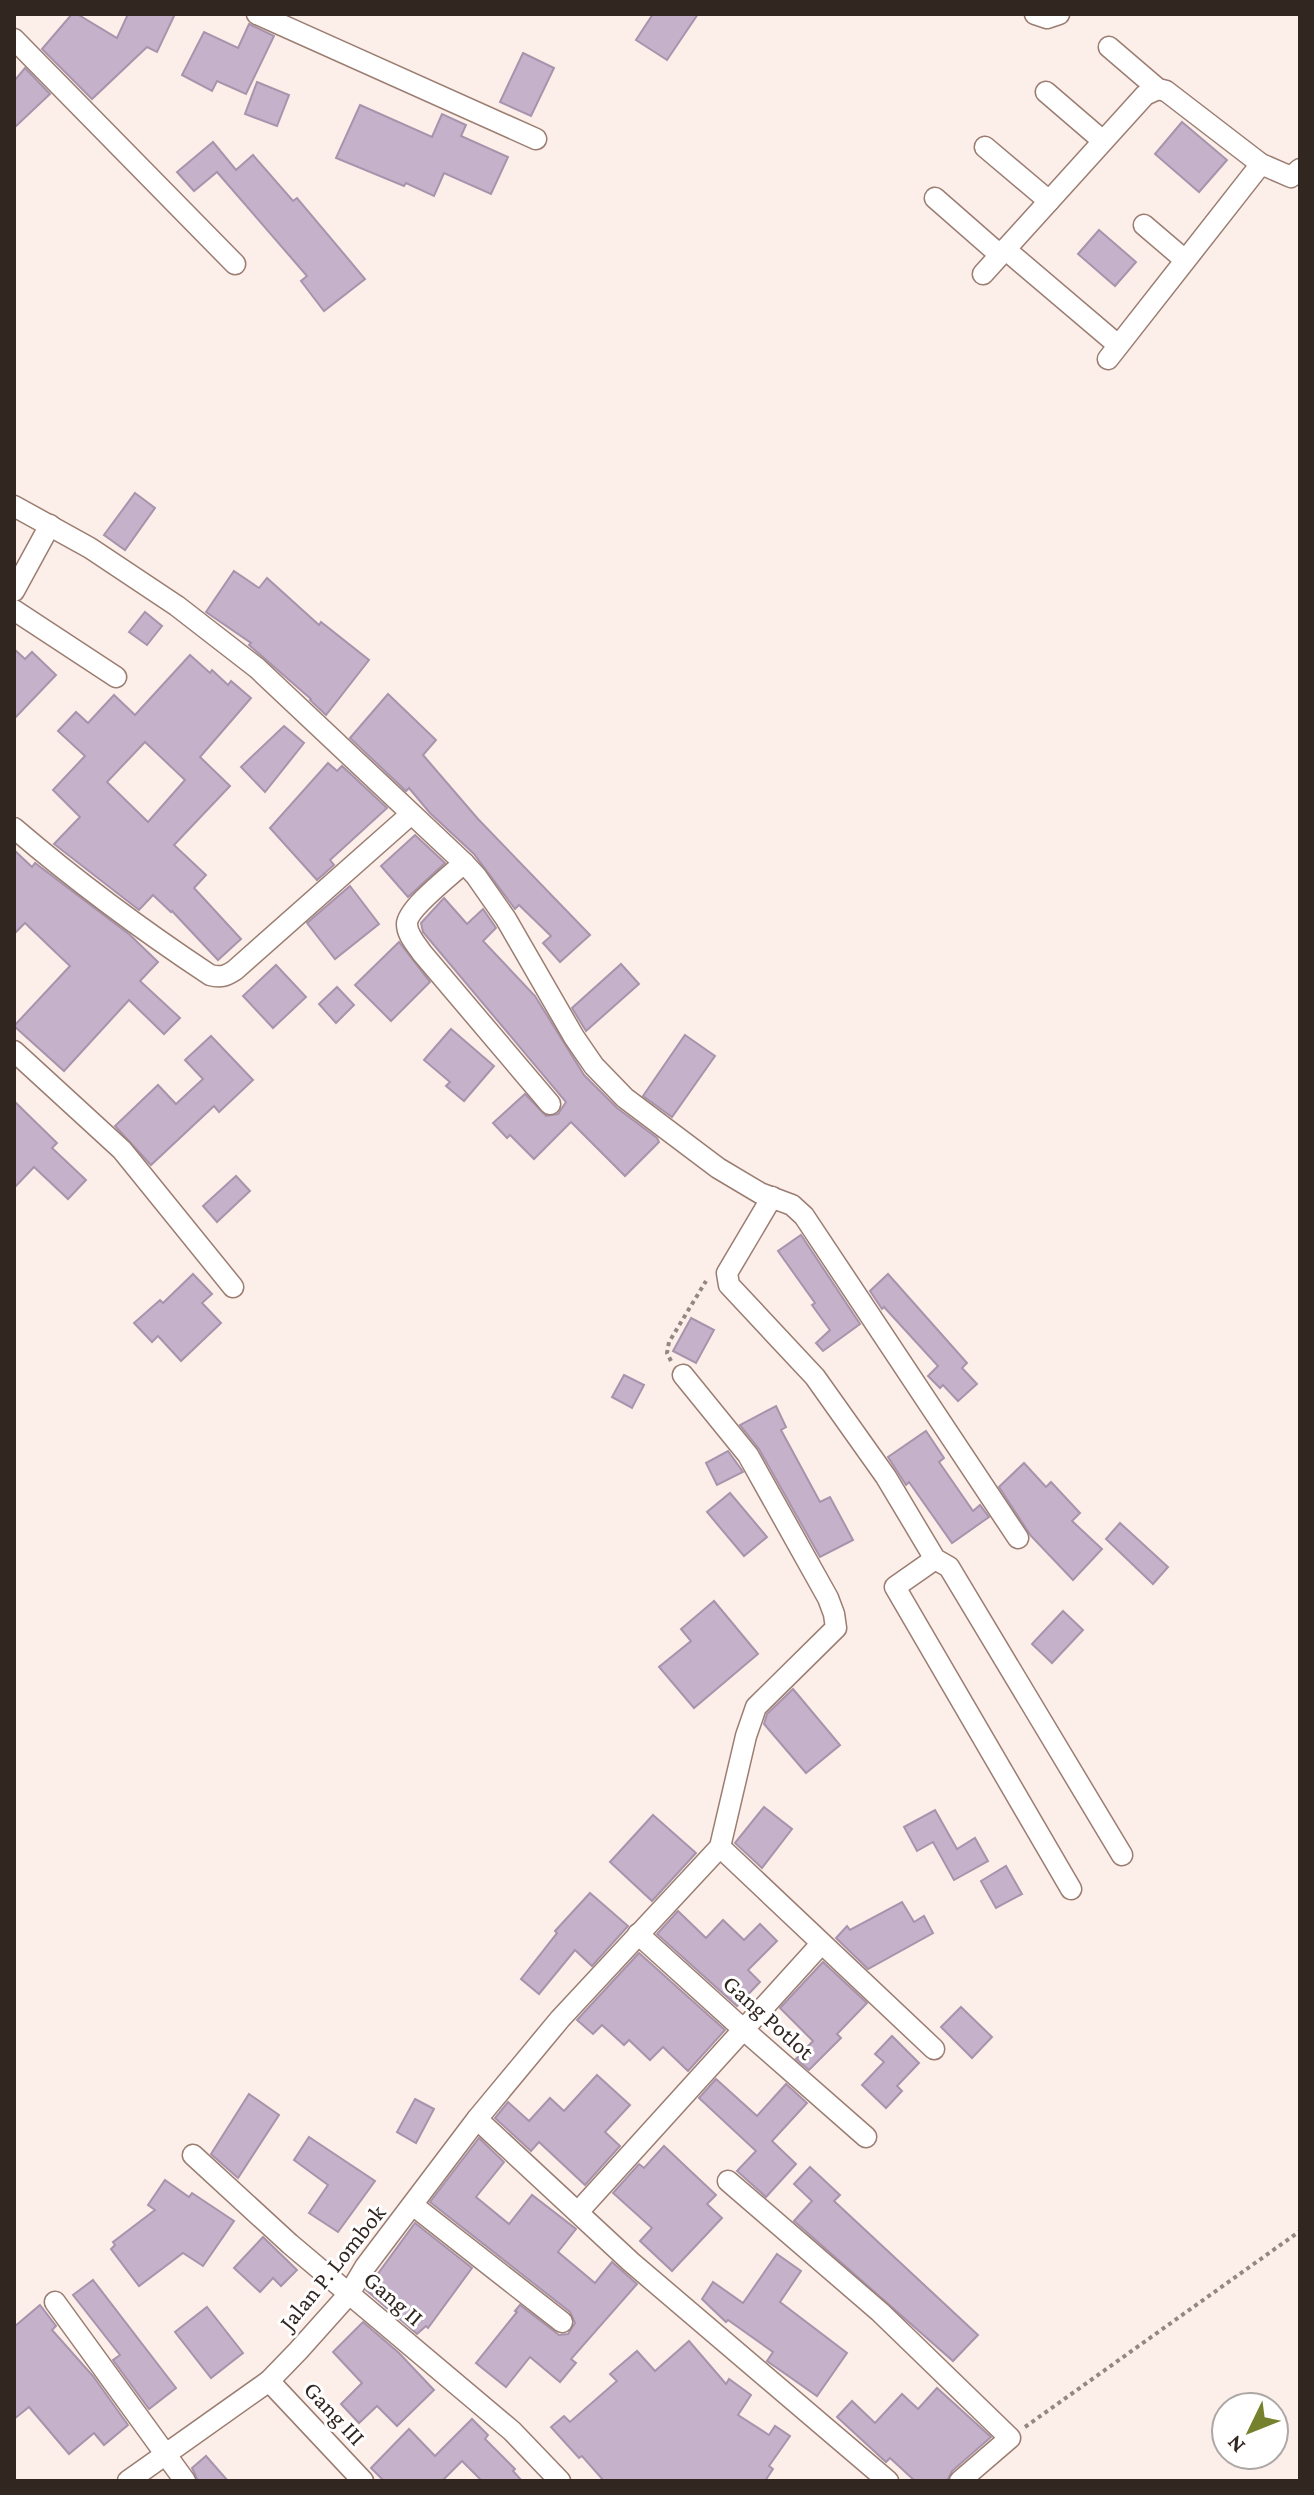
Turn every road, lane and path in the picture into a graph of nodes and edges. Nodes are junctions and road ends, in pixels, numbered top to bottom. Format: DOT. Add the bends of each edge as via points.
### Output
graph roads {
  1 [pos="257,14"];
  2 [pos="1035,14"];
  3 [pos="1059,14"];
  4 [pos="14,39"];
  5 [pos="1109,47"];
  6 [pos="1158,89"];
  7 [pos="1046,92"];
  8 [pos="536,139"];
  9 [pos="1103,141"];
  10 [pos="985,147"];
  11 [pos="1261,164"];
  12 [pos="1300,169"];
  13 [pos="935,198"];
  14 [pos="1049,201"];
  15 [pos="1144,225"];
  16 [pos="1002,252"];
  17 [pos="1185,260"];
  18 [pos="235,264"];
  19 [pos="983,274"];
  20 [pos="14,506"];
  21 [pos="50,525"];
  22 [pos="14,591"];
  23 [pos="14,610"];
  24 [pos="116,677"];
  25 [pos="410,815"];
  26 [pos="14,828"];
  27 [pos="464,863"];
  28 [pos="14,1051"];
  29 [pos="550,1104"];
  30 [pos="772,1197"];
  31 [pos="233,1287"];
  32 [pos="683,1375"];
  33 [pos="1018,1538"];
  34 [pos="935,1559"];
  35 [pos="720,1847"];
  36 [pos="1122,1855"];
  37 [pos="1071,1889"];
  38 [pos="638,1934"];
  39 [pos="821,1944"];
  40 [pos="744,2030"];
  41 [pos="934,2049"];
  42 [pos="477,2119"];
  43 [pos="866,2137"];
  44 [pos="193,2155"];
  45 [pos="728,2181"];
  46 [pos="414,2206"];
  47 [pos="578,2212"];
  48 [pos="1300,2231"];
  49 [pos="349,2294"];
  50 [pos="55,2302"];
  51 [pos="562,2322"];
  52 [pos="269,2381"];
  53 [pos="1010,2438"];
  54 [pos="164,2456"];
  55 [pos="128,2481"];
  56 [pos="185,2481"];
  57 [pos="363,2481"];
  58 [pos="560,2481"];
  59 [pos="888,2481"];
  60 [pos="960,2481"];
  1 -- 8 [label="street"];
  2 -- 3 [label="street"];
  4 -- 18 [label="street"];
  5 -- 6 [label="street"];
  6 -- 9 [label="street" via="1145,95"];
  6 -- 11 [label="street"];
  7 -- 9 [label="street"];
  9 -- 14 [label="street"];
  10 -- 14 [label="street"];
  11 -- 12 [label="street" via="1291,177"];
  11 -- 17 [label="street"];
  13 -- 16 [label="street"];
  14 -- 16 [label="street"];
  15 -- 17 [label="street"];
  16 -- 17 [label="street" via="1113,352"];
  16 -- 19 [label="street"];
  20 -- 21 [label="street"];
  21 -- 22 [label="street"];
  21 -- 25 [label="street" via="177,606 257,668"];
  23 -- 24 [label="street"];
  25 -- 26 [label="street" via="224,977 210,975 134,922"];
  25 -- 27 [label="street"];
  27 -- 29 [label="street" via="416,908 407,929"];
  27 -- 30 [label="street" via="506,919 594,1066 652,1120 733,1179"];
  28 -- 31 [label="street" via="122,1150"];
  30 -- 33 [label="street" via="804,1216"];
  30 -- 34 [label="street" via="727,1273 729,1285 815,1377 886,1477"];
  32 -- 35 [label="street" via="748,1455 828,1598 836,1628 756,1707"];
  34 -- 36 [label="street" via="949,1567"];
  34 -- 37 [label="street" via="895,1587"];
  35 -- 38 [label="street, Jalan P. Lombok"];
  35 -- 39 [label="street"];
  38 -- 40 [label="street, Gang Potlot"];
  38 -- 42 [label="street, Jalan P. Lombok"];
  39 -- 40 [label="street"];
  39 -- 41 [label="street"];
  40 -- 43 [label="street, Gang Potlot"];
  40 -- 47 [label="street"];
  42 -- 46 [label="street, Jalan P. Lombok"];
  42 -- 47 [label="street"];
  44 -- 49 [label="street, Gang II"];
  45 -- 53 [label="street" via="880,2312"];
  46 -- 49 [label="street, Jalan P. Lombok"];
  46 -- 51 [label="street"];
  47 -- 59 [label="street"];
  48 -- 53 [label="path"];
  49 -- 52 [label="street, Jalan P. Lombok"];
  49 -- 58 [label="street, Gang II" via="512,2431"];
  50 -- 54 [label="street"];
  52 -- 54 [label="street, Jalan P. Lombok"];
  52 -- 57 [label="street, Gang III"];
  53 -- 60 [label="street"];
  54 -- 55 [label="street, Jalan P. Lombok"];
  54 -- 56 [label="street"];
}
